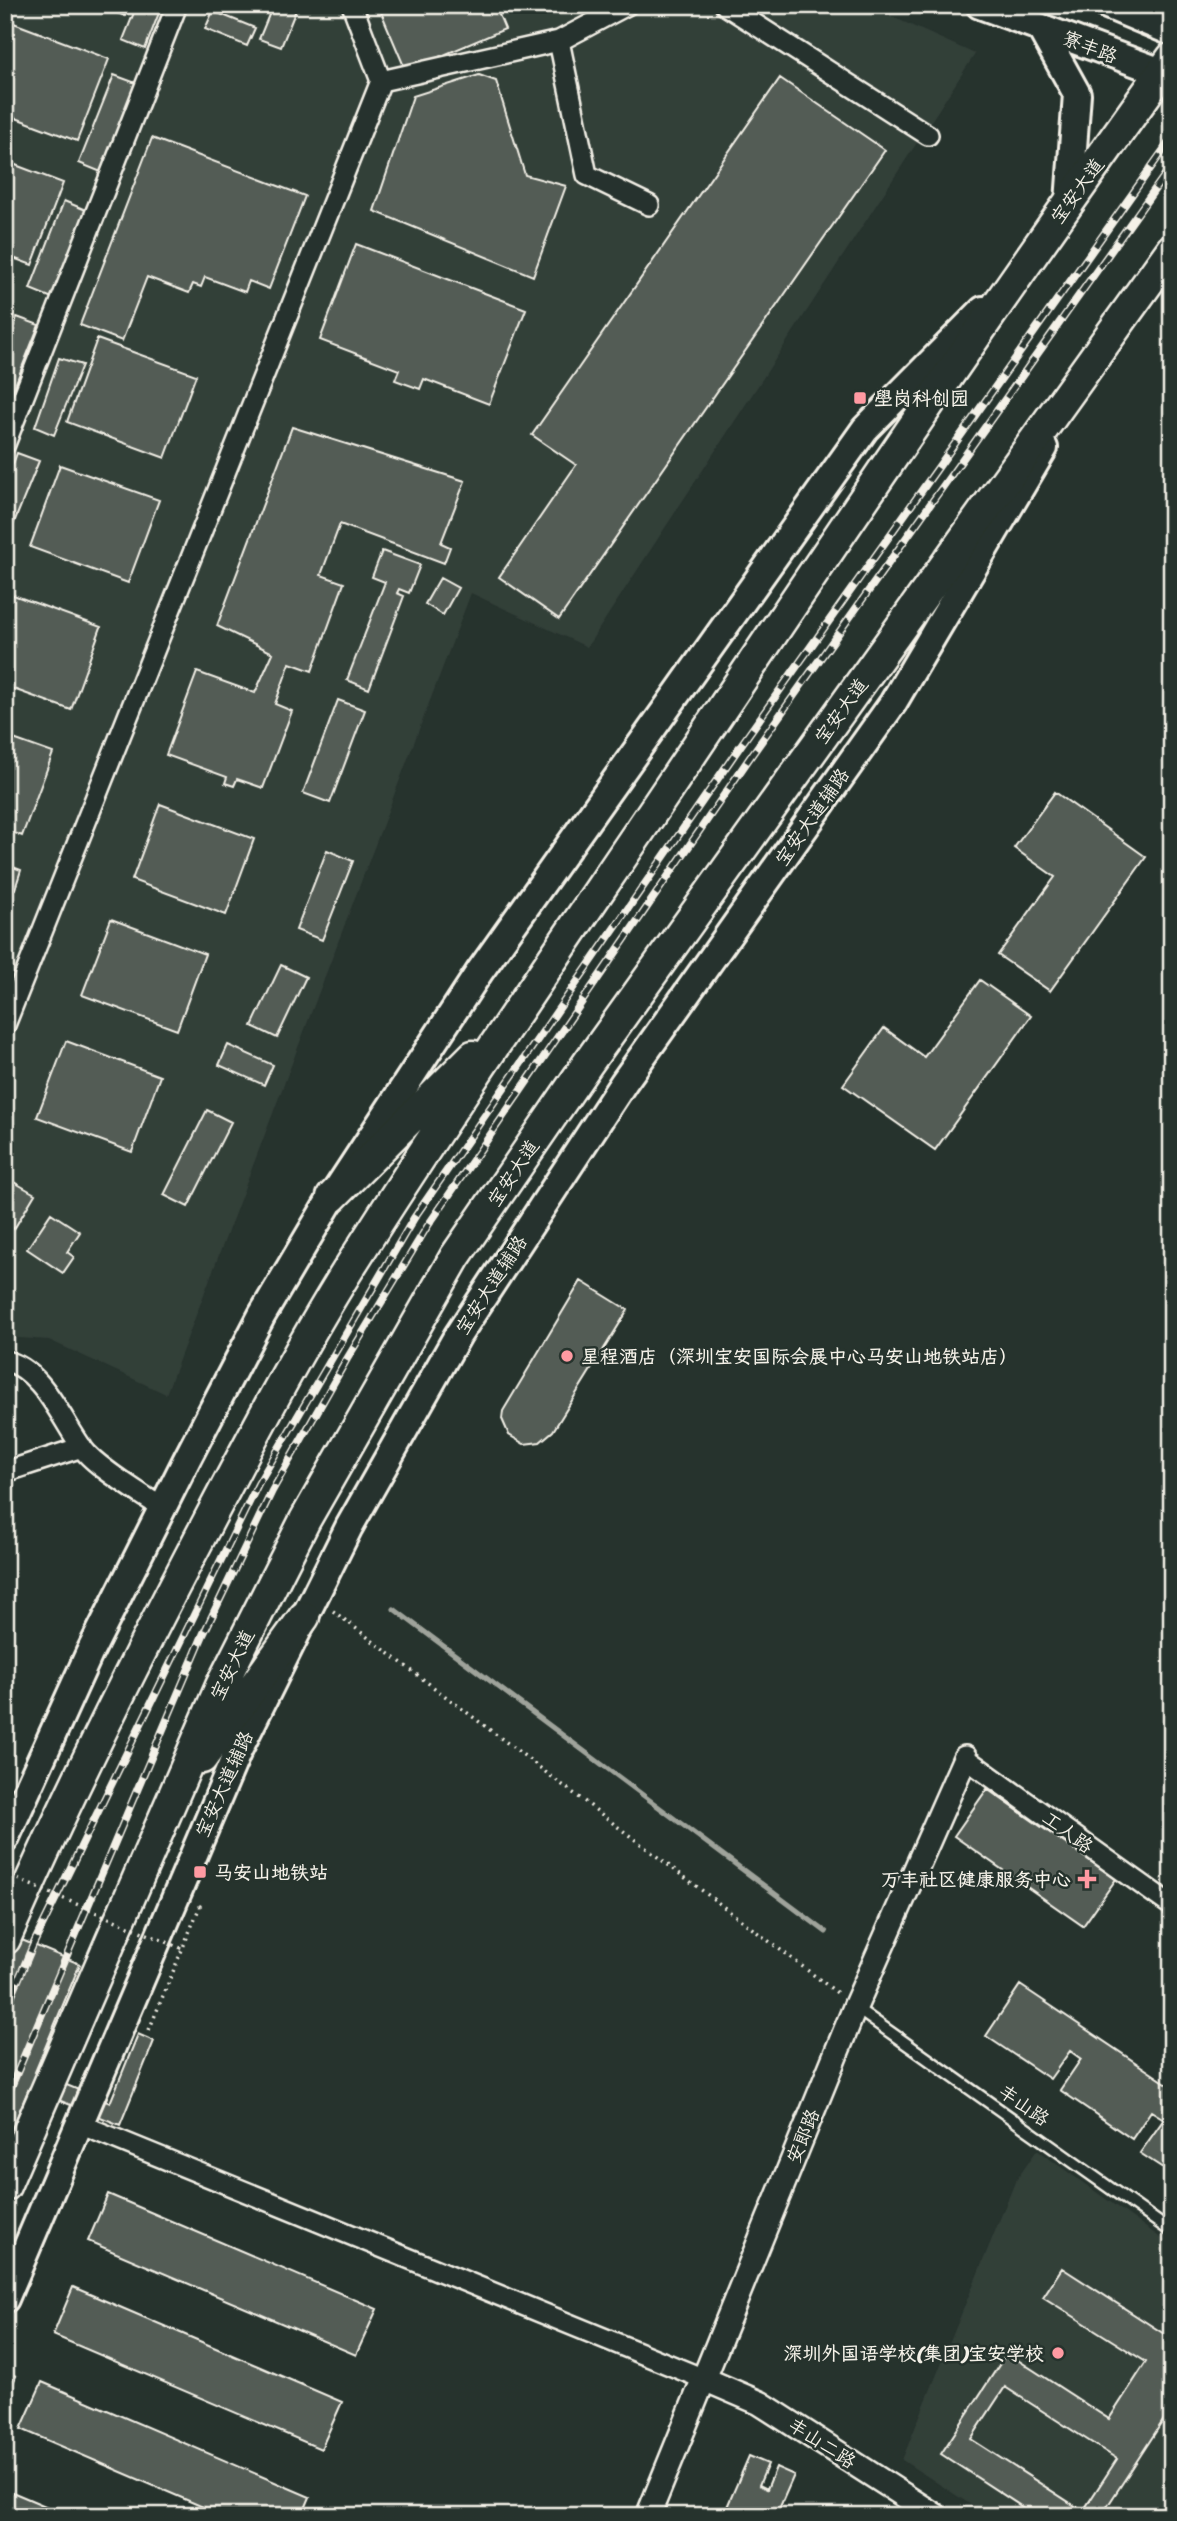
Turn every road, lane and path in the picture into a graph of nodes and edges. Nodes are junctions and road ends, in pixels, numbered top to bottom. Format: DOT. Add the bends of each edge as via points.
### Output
graph roads {
  1 [pos="177,5"];
  2 [pos="352,5"];
  3 [pos="627,5"];
  4 [pos="725,5"];
  5 [pos="980,5"];
  6 [pos="1107,5"];
  7 [pos="1041,29"];
  8 [pos="1172,32"];
  9 [pos="559,41"];
  10 [pos="1168,70"];
  11 [pos="381,81"];
  12 [pos="928,135"];
  13 [pos="1069,202"];
  14 [pos="649,205"];
  15 [pos="1172,249"];
  16 [pos="1016,276"];
  17 [pos="1106,342"];
  18 [pos="5,444"];
  19 [pos="518,1011"];
  20 [pos="5,1025"];
  21 [pos="332,1197"];
  22 [pos="5,1361"];
  23 [pos="82,1447"];
  24 [pos="5,1472"];
  25 [pos="162,1508"];
  26 [pos="315,1611"];
  27 [pos="965,1758"];
  28 [pos="167,1806"];
  29 [pos="5,1839"];
  30 [pos="5,1874"];
  31 [pos="200,1906"];
  32 [pos="1172,1906"];
  33 [pos="5,1939"];
  34 [pos="183,1949"];
  35 [pos="855,2007"];
  36 [pos="149,2030"];
  37 [pos="78,2123"];
  38 [pos="5,2186"];
  39 [pos="1172,2232"];
  40 [pos="5,2299"];
  41 [pos="704,2379"];
  42 [pos="648,2516"];
  43 [pos="936,2516"];
  1 -- 18 [label="street"];
  2 -- 11 [label="street"];
  3 -- 9 [label="street"];
  4 -- 12 [label="street"];
  5 -- 7 [label="main road, 寮丰路"];
  6 -- 8 [label="main road"];
  7 -- 10 [label="main road, 寮丰路"];
  7 -- 13 [label="main road" via="1077,94"];
  9 -- 11 [label="street"];
  9 -- 14 [label="street" via="587,175"];
  10 -- 13 [label="main road, 宝安大道"];
  11 -- 20 [label="street"];
  13 -- 16 [label="main road, 宝安大道"];
  15 -- 17 [label="main road, 宝安大道"];
  16 -- 19 [label="main road, 宝安大道"];
  16 -- 21 [label="main road" via="865,429 480,971"];
  17 -- 26 [label="main road, 宝安大道辅路" via="893,703 624,1082 458,1335 349,1527"];
  17 -- 28 [label="main road, 宝安大道" via="588,1063 456,1257 305,1520 221,1686"];
  19 -- 21 [label="main road"];
  19 -- 33 [label="main road, 宝安大道" via="349,1269 236,1468 51,1834"];
  21 -- 25 [label="main road" via="261,1315"];
  22 -- 23 [label="street" via="20,1364"];
  23 -- 24 [label="street"];
  23 -- 25 [label="street"];
  25 -- 29 [label="main road"];
  26 -- 28 [label="main road"];
  26 -- 35 [label="path"];
  26 -- 37 [label="main road, 宝安大道辅路" via="237,1753"];
  27 -- 32 [label="street, 工人路"];
  27 -- 35 [label="street, 安郎路"];
  28 -- 38 [label="main road, 宝安大道"];
  30 -- 34 [label="path, bridge"];
  31 -- 34 [label="path"];
  34 -- 36 [label="path"];
  35 -- 39 [label="lane, 丰山路"];
  35 -- 41 [label="street, 安郎路"];
  37 -- 40 [label="main road, 宝安大道辅路"];
  37 -- 41 [label="street"];
  41 -- 42 [label="street, 安郎路"];
  41 -- 43 [label="street, 丰山二路" via="760,2403"];
}
